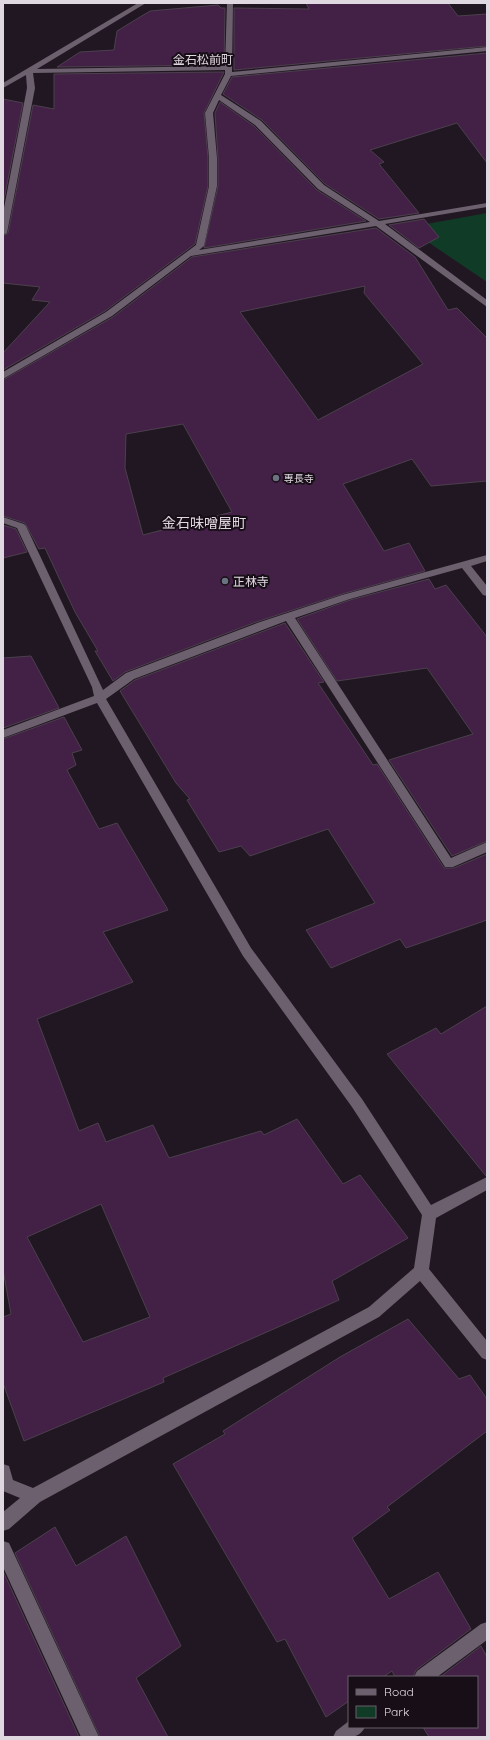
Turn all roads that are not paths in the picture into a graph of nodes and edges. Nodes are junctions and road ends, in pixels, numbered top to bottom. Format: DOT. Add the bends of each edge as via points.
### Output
graph roads {
  1 [pos="143,3"];
  2 [pos="230,3"];
  3 [pos="487,49"];
  4 [pos="29,71"];
  5 [pos="228,71"];
  6 [pos="3,86"];
  7 [pos="218,96"];
  8 [pos="487,206"];
  9 [pos="379,224"];
  10 [pos="3,233"];
  11 [pos="191,254"];
  12 [pos="487,304"];
  13 [pos="3,376"];
  14 [pos="3,520"];
  15 [pos="487,558"];
  16 [pos="464,564"];
  17 [pos="487,593"];
  18 [pos="289,617"];
  19 [pos="100,698"];
  20 [pos="3,734"];
  21 [pos="487,847"];
  22 [pos="487,1183"];
  23 [pos="429,1214"];
  24 [pos="421,1271"];
  25 [pos="487,1353"];
  26 [pos="3,1472"];
  27 [pos="34,1496"];
  28 [pos="3,1523"];
  29 [pos="3,1549"];
  30 [pos="487,1630"];
  31 [pos="424,1676"];
  32 [pos="355,1728"];
  33 [pos="90,1737"];
  34 [pos="342,1737"];
  1 -- 4 [label="street"];
  2 -- 5 [label="street"];
  3 -- 5 [label="street" via="356,63"];
  4 -- 5 [label="street"];
  4 -- 6 [label="street"];
  4 -- 10 [label="street" via="31,88"];
  5 -- 7 [label="street"];
  7 -- 9 [label="street" via="258,123 321,187"];
  7 -- 11 [label="street" via="209,113 213,158 212,186 200,246"];
  8 -- 9 [label="street"];
  9 -- 11 [label="street"];
  9 -- 12 [label="street"];
  11 -- 13 [label="street" via="109,314"];
  14 -- 19 [label="street" via="21,526"];
  15 -- 16 [label="street"];
  16 -- 17 [label="street"];
  16 -- 18 [label="street" via="346,597"];
  18 -- 19 [label="street" via="130,676"];
  18 -- 21 [label="street" via="449,864"];
  19 -- 20 [label="street"];
  19 -- 23 [label="street" via="247,952 357,1102"];
  22 -- 23 [label="street"];
  23 -- 24 [label="street"];
  24 -- 25 [label="street"];
  24 -- 27 [label="street" via="374,1312"];
  26 -- 27 [label="street" via="7,1485"];
  27 -- 28 [label="street"];
  29 -- 33 [label="street"];
  30 -- 31 [label="street"];
  32 -- 34 [label="street"];
}
